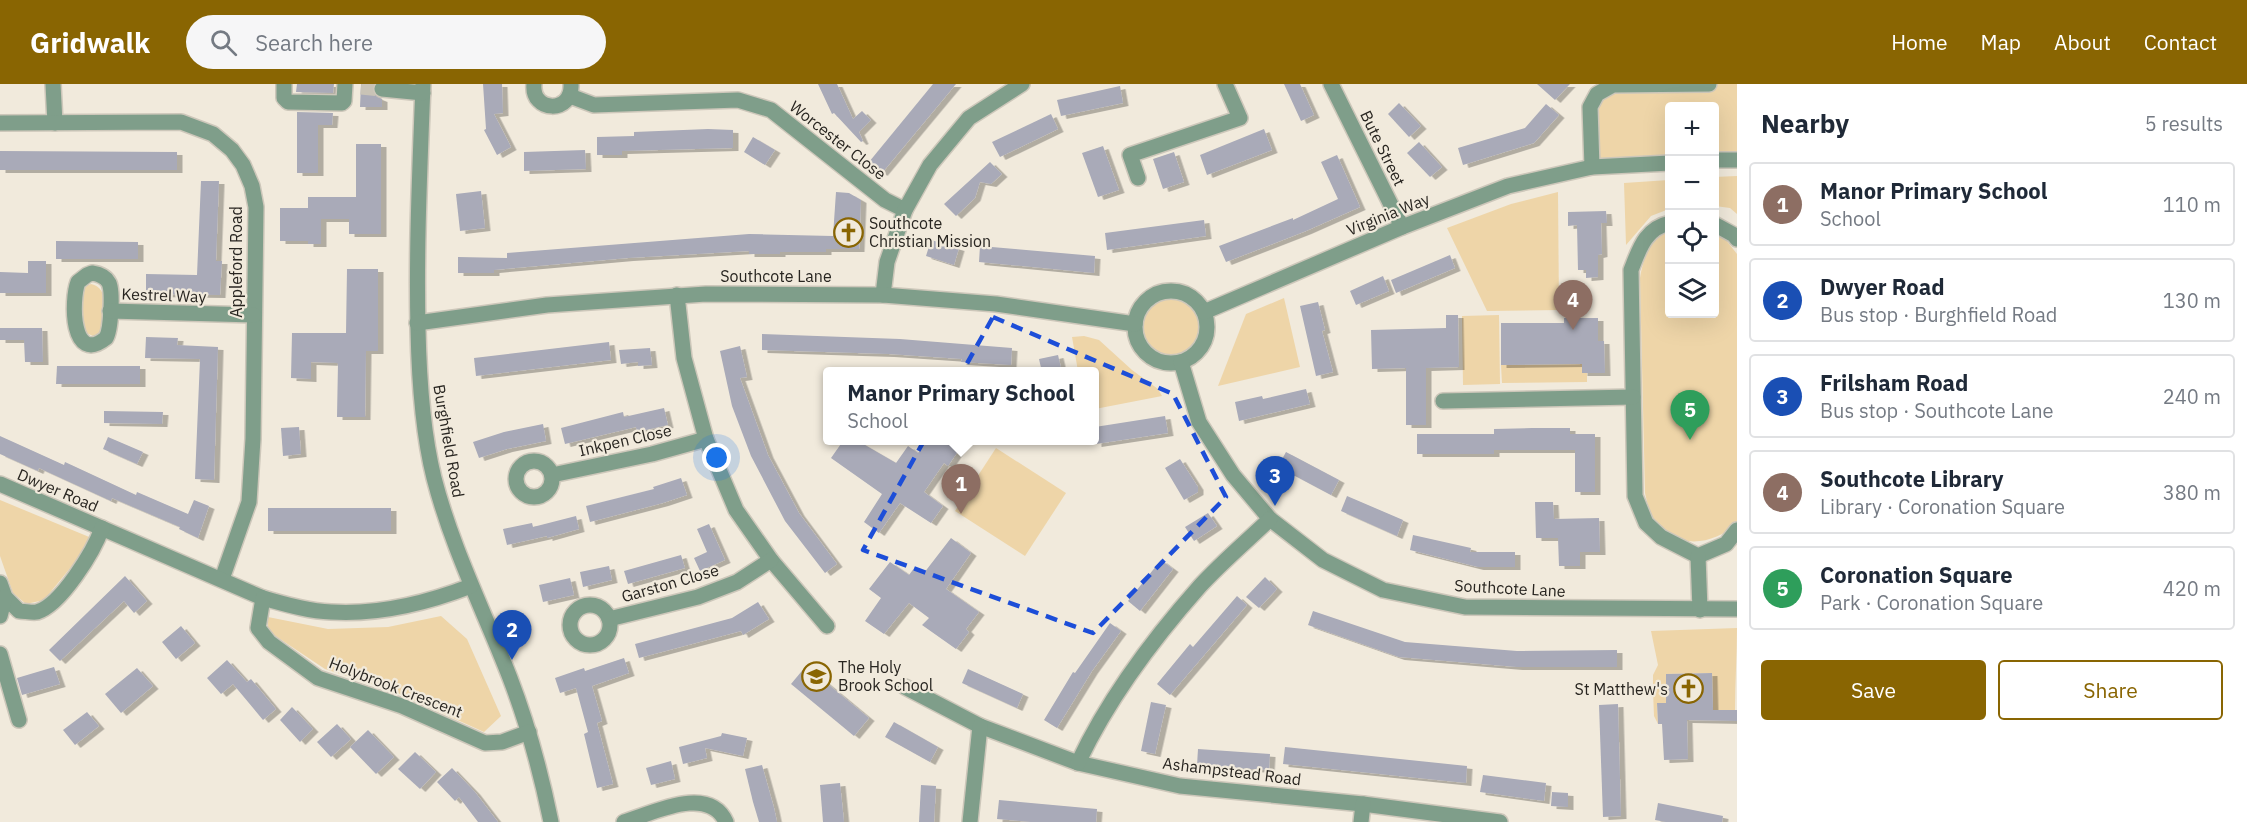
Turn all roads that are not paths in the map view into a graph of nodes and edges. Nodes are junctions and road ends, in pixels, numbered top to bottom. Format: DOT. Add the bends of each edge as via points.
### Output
graph roads {
  1 [pos="53,84"];
  2 [pos="284,84"];
  3 [pos="534,84"];
  4 [pos="1022,84"];
  5 [pos="1225,84"];
  6 [pos="1332,84"];
  7 [pos="1709,84"];
  8 [pos="350,86"];
  9 [pos="423,88"];
  10 [pos="382,90"];
  11 [pos="570,90"];
  12 [pos="0,123"];
  13 [pos="55,123"];
  14 [pos="1719,160"];
  15 [pos="1737,160"];
  16 [pos="1665,162"];
  17 [pos="1592,167"];
  18 [pos="1138,178"];
  19 [pos="905,210"];
  20 [pos="1665,224"];
  21 [pos="1402,227"];
  22 [pos="1719,227"];
  23 [pos="1737,240"];
  24 [pos="677,295"];
  25 [pos="883,295"];
  26 [pos="110,311"];
  27 [pos="1204,312"];
  28 [pos="254,315"];
  29 [pos="417,323"];
  30 [pos="1135,324"];
  31 [pos="1181,362"];
  32 [pos="1633,397"];
  33 [pos="1443,401"];
  34 [pos="706,439"];
  35 [pos="552,476"];
  36 [pos="0,484"];
  37 [pos="1269,519"];
  38 [pos="102,528"];
  39 [pos="1737,531"];
  40 [pos="1698,556"];
  41 [pos="771,560"];
  42 [pos="222,579"];
  43 [pos="471,586"];
  44 [pos="2,590"];
  45 [pos="263,598"];
  46 [pos="1700,609"];
  47 [pos="1737,609"];
  48 [pos="0,616"];
  49 [pos="609,619"];
  50 [pos="826,626"];
  51 [pos="0,654"];
  52 [pos="905,687"];
  53 [pos="19,720"];
  54 [pos="980,726"];
  55 [pos="529,732"];
  56 [pos="1078,763"];
  57 [pos="1363,804"];
  58 [pos="551,822"];
  59 [pos="624,822"];
  60 [pos="726,822"];
  61 [pos="970,822"];
  62 [pos="1361,822"];
  63 [pos="1500,822"];
  1 -- 13 [label="street"];
  2 -- 8 [label="street" via="284,98 288,102 342,103"];
  3 -- 11 [label="street, Worcester Close" via="538,100 549,106 561,105"];
  4 -- 19 [label="street" via="969,118 930,165"];
  5 -- 18 [label="street" via="1240,118 1130,155"];
  6 -- 21 [label="street, Bute Street"];
  7 -- 17 [label="street" via="1613,85 1597,94 1590,107"];
  9 -- 10 [label="street"];
  9 -- 29 [label="street, Burghfield Road"];
  11 -- 19 [label="street, Worcester Close" via="594,105 738,100 771,110 885,200"];
  12 -- 13 [label="street, Appleford Road"];
  13 -- 28 [label="street, Appleford Road" via="181,123 213,134 232,150 252,186 256,207"];
  14 -- 15 [label="street"];
  16 -- 17 [label="street, Virginia Way"];
  17 -- 21 [label="street, Virginia Way" via="1508,186"];
  19 -- 25 [label="street" via="887,262"];
  20 -- 32 [label="street" via="1641,242 1631,270"];
  21 -- 27 [label="street, Virginia Way"];
  22 -- 23 [label="street"];
  24 -- 25 [label="street, Southcote Lane"];
  24 -- 29 [label="street, Southcote Lane" via="548,305"];
  24 -- 34 [label="street" via="684,358"];
  25 -- 30 [label="street, Southcote Lane" via="996,304"];
  26 -- 28 [label="street, Kestrel Way"];
  27 -- 30 [label="street" via="1187,295 1164,292 1146,301"];
  27 -- 31 [label="street" via="1207,332 1200,349"];
  28 -- 42 [label="street, Appleford Road" via="249,502"];
  29 -- 43 [label="street, Burghfield Road" via="421,400 434,475 444,515"];
  30 -- 31 [label="street" via="1135,336 1146,354 1168,364"];
  31 -- 37 [label="street, Southcote Lane" via="1199,422 1233,475"];
  32 -- 33 [label="street"];
  32 -- 40 [label="street" via="1635,496 1646,523 1661,537"];
  34 -- 35 [label="street, Inkpen Close"];
  34 -- 41 [label="street" via="736,510"];
  36 -- 38 [label="street, Dwyer Road"];
  37 -- 46 [label="street, Southcote Lane" via="1323,560 1383,590 1465,607"];
  37 -- 56 [label="street" via="1202,584 1154,641 1092,734"];
  38 -- 42 [label="street, Dwyer Road"];
  38 -- 44 [label="street, Dwyer Road" via="84,566 55,600 37,612 19,611"];
  39 -- 40 [label="street" via="1726,543"];
  40 -- 46 [label="street"];
  41 -- 49 [label="street, Garston Close" via="737,582 698,597"];
  41 -- 50 [label="street"];
  42 -- 45 [label="street, Dwyer Road"];
  43 -- 45 [label="street, Dwyer Road" via="401,607 363,611 306,609"];
  43 -- 55 [label="street, Burghfield Road"];
  44 -- 48 [label="street, Dwyer Road"];
  45 -- 55 [label="street, Holybrook Crescent" via="258,628 268,642 318,678 402,706 485,742 502,742"];
  46 -- 47 [label="street, Southcote Lane"];
  51 -- 53 [label="street"];
  52 -- 54 [label="street, Ashampstead Road"];
  54 -- 56 [label="street, Ashampstead Road"];
  54 -- 61 [label="street"];
  55 -- 58 [label="street, Burghfield Road"];
  56 -- 57 [label="street, Ashampstead Road" via="1180,786"];
  57 -- 62 [label="street"];
  57 -- 63 [label="street, Ashampstead Road"];
  59 -- 60 [label="street" via="691,801 710,804"];
}
